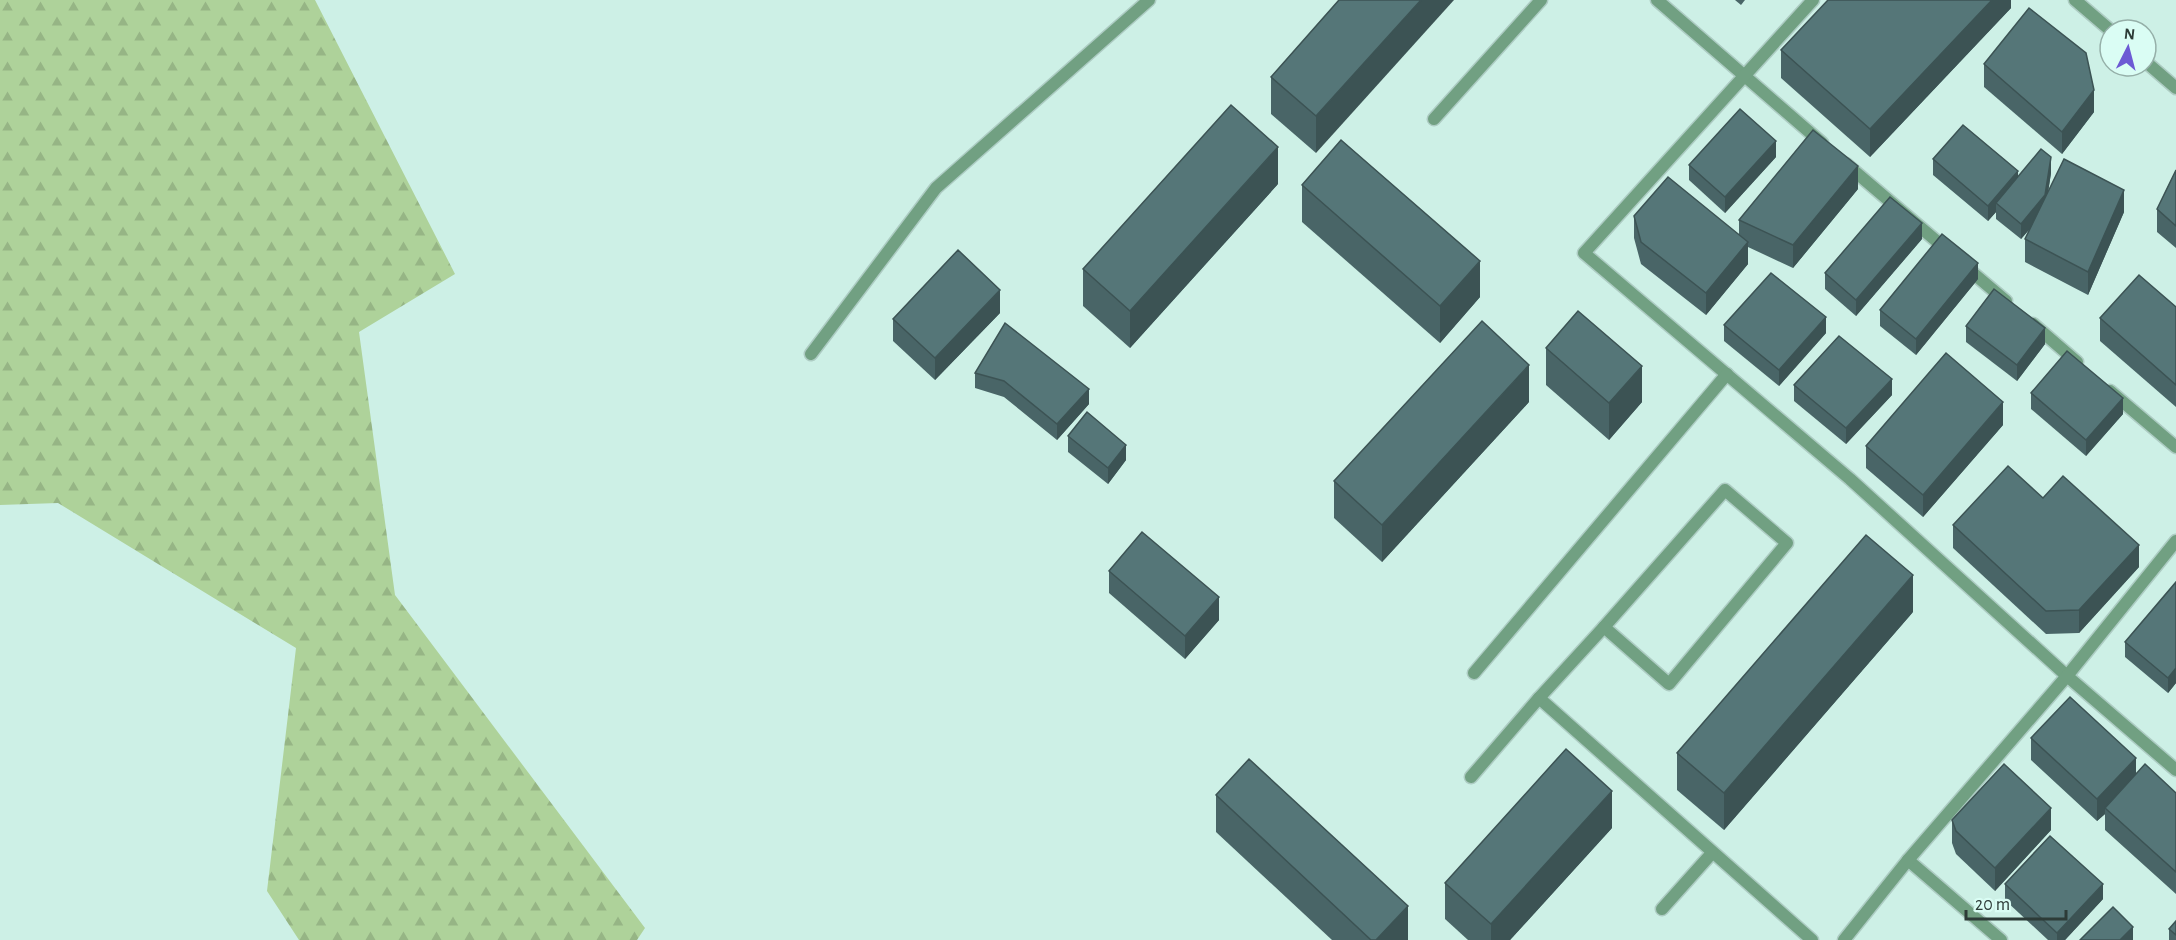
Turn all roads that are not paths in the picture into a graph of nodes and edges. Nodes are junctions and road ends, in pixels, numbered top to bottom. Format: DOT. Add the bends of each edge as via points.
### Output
graph roads {
  1 [pos="1149,0"];
  2 [pos="1541,0"];
  3 [pos="1657,0"];
  4 [pos="1813,0"];
  5 [pos="2075,0"];
  6 [pos="2098,20"];
  7 [pos="2158,72"];
  8 [pos="1744,76"];
  9 [pos="2176,88"];
  10 [pos="1434,119"];
  11 [pos="811,354"];
  12 [pos="2086,370"];
  13 [pos="1727,374"];
  14 [pos="2104,385"];
  15 [pos="2176,447"];
  16 [pos="2176,541"];
  17 [pos="1604,627"];
  18 [pos="1474,673"];
  19 [pos="2067,676"];
  20 [pos="1539,698"];
  21 [pos="2176,770"];
  22 [pos="1471,777"];
  23 [pos="1712,853"];
  24 [pos="1908,860"];
  25 [pos="1662,909"];
  26 [pos="1812,940"];
  27 [pos="1844,940"];
  28 [pos="2001,940"];
  1 -- 11 [label="street" via="936,188"];
  2 -- 10 [label="street"];
  3 -- 8 [label="street"];
  4 -- 8 [label="street"];
  5 -- 6 [label="street"];
  7 -- 9 [label="street"];
  8 -- 12 [label="street"];
  8 -- 13 [label="street" via="1584,254"];
  13 -- 18 [label="street"];
  13 -- 19 [label="street" via="1850,479"];
  14 -- 15 [label="street"];
  16 -- 19 [label="street"];
  17 -- 17 [label="street" via="1725,490 1787,543 1669,684"];
  17 -- 20 [label="street"];
  19 -- 21 [label="street"];
  19 -- 24 [label="street"];
  20 -- 22 [label="street"];
  20 -- 23 [label="street"];
  23 -- 25 [label="street"];
  23 -- 26 [label="street"];
  24 -- 27 [label="street"];
  24 -- 28 [label="street"];
}
